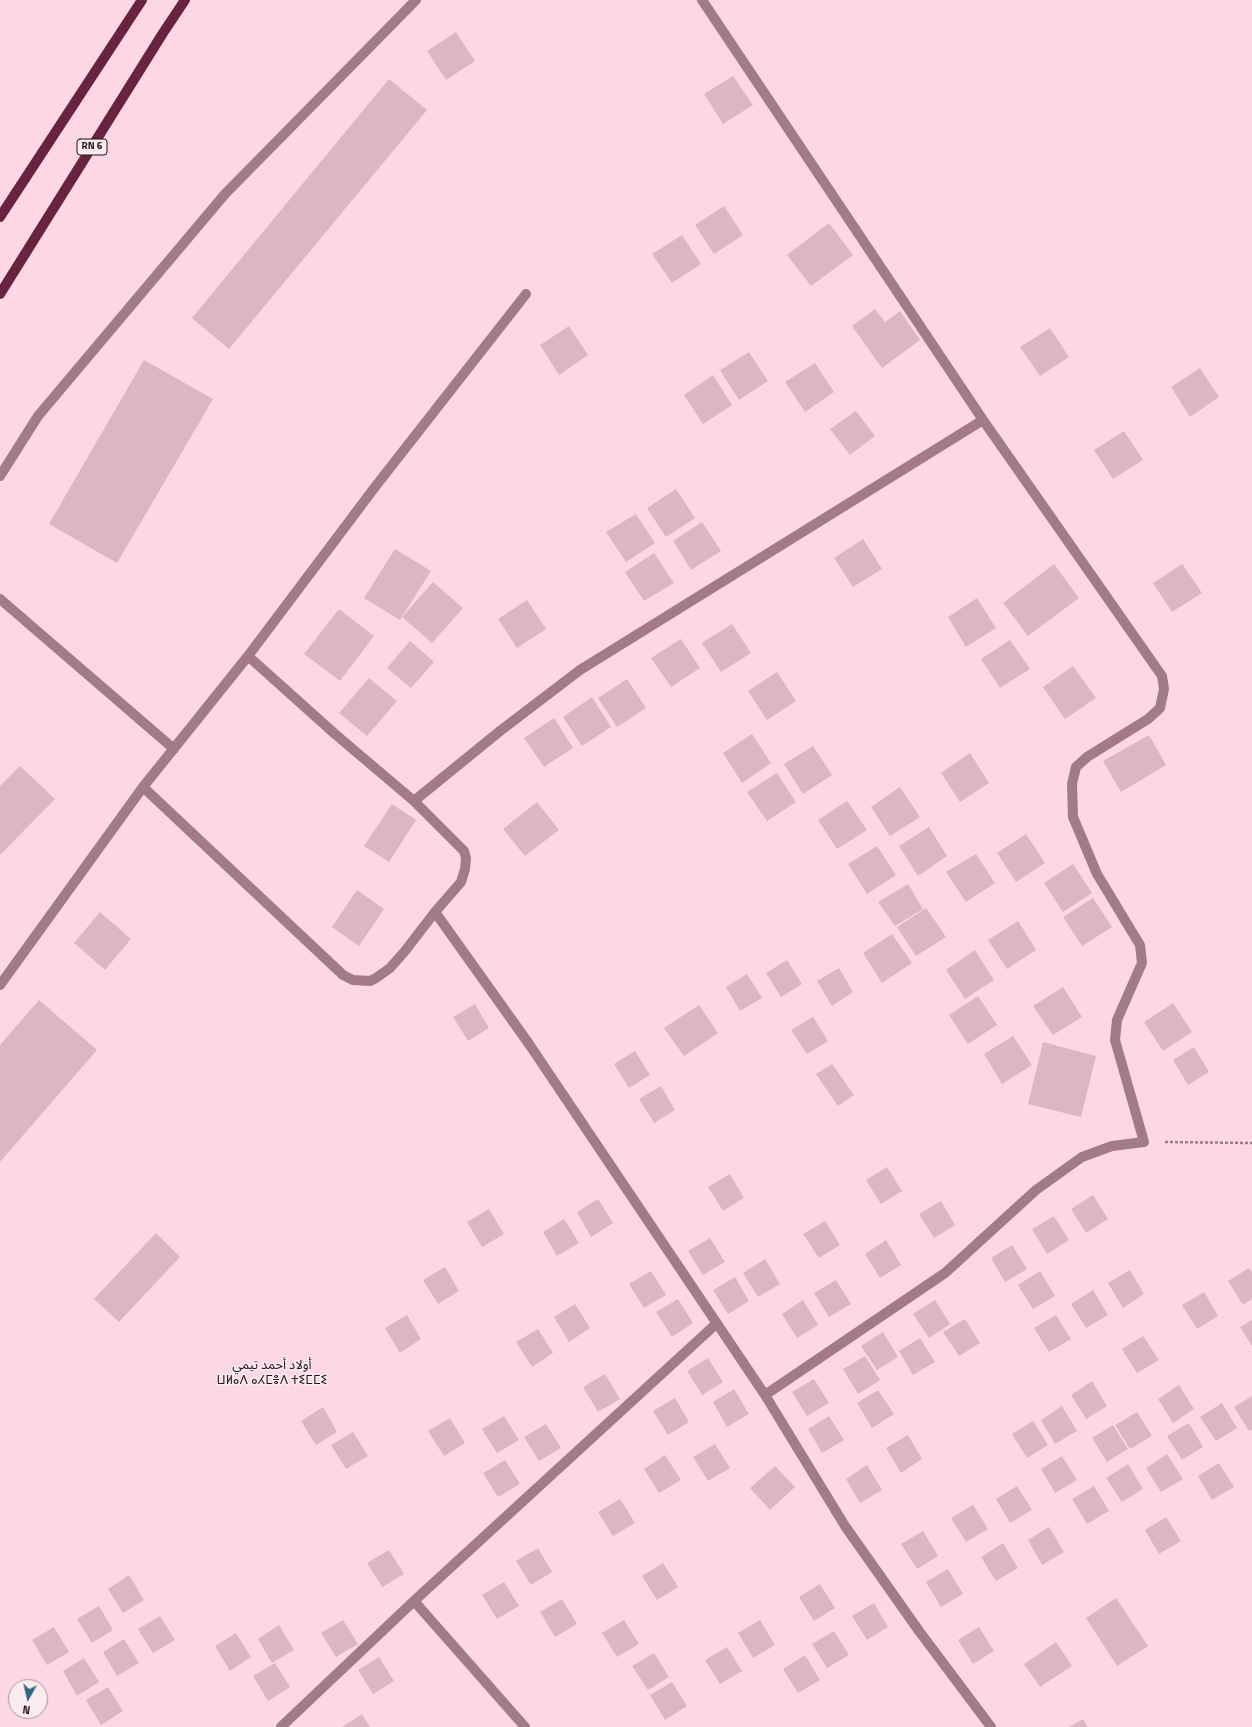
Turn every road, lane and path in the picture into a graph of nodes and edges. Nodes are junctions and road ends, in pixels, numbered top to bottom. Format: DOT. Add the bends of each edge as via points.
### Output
graph roads {
  1 [pos="142,0"];
  2 [pos="185,0"];
  3 [pos="416,0"];
  4 [pos="702,0"];
  5 [pos="0,217"];
  6 [pos="0,294"];
  7 [pos="526,294"];
  8 [pos="983,420"];
  9 [pos="0,476"];
  10 [pos="0,599"];
  11 [pos="248,656"];
  12 [pos="174,749"];
  13 [pos="143,787"];
  14 [pos="414,801"];
  15 [pos="435,912"];
  16 [pos="0,985"];
  17 [pos="1144,1142"];
  18 [pos="1252,1143"];
  19 [pos="716,1324"];
  20 [pos="765,1395"];
  21 [pos="414,1601"];
  22 [pos="281,1727"];
  23 [pos="525,1727"];
  24 [pos="991,1727"];
  1 -- 5 [label="main road"];
  2 -- 6 [label="main road, RN 6"];
  3 -- 9 [label="street" via="225,194 38,416"];
  4 -- 8 [label="street"];
  7 -- 11 [label="street" via="375,487"];
  8 -- 14 [label="street" via="580,670"];
  8 -- 17 [label="street" via="1162,676 1164,689 1160,708 1148,719 1087,757 1076,767 1072,784 1073,817 1094,867 1140,945 1142,963 1117,1020 1115,1040"];
  10 -- 12 [label="street"];
  11 -- 12 [label="street"];
  11 -- 14 [label="street"];
  12 -- 13 [label="street"];
  13 -- 15 [label="street" via="343,975 353,980 370,981 390,968"];
  13 -- 16 [label="street"];
  14 -- 15 [label="street" via="464,851 466,858 461,882"];
  15 -- 19 [label="street" via="529,1044"];
  17 -- 18 [label="path"];
  17 -- 20 [label="street" via="1112,1146 1082,1157 1036,1190 945,1273"];
  19 -- 20 [label="street"];
  19 -- 21 [label="street"];
  20 -- 24 [label="street" via="845,1526"];
  21 -- 22 [label="street"];
  21 -- 23 [label="street"];
}
